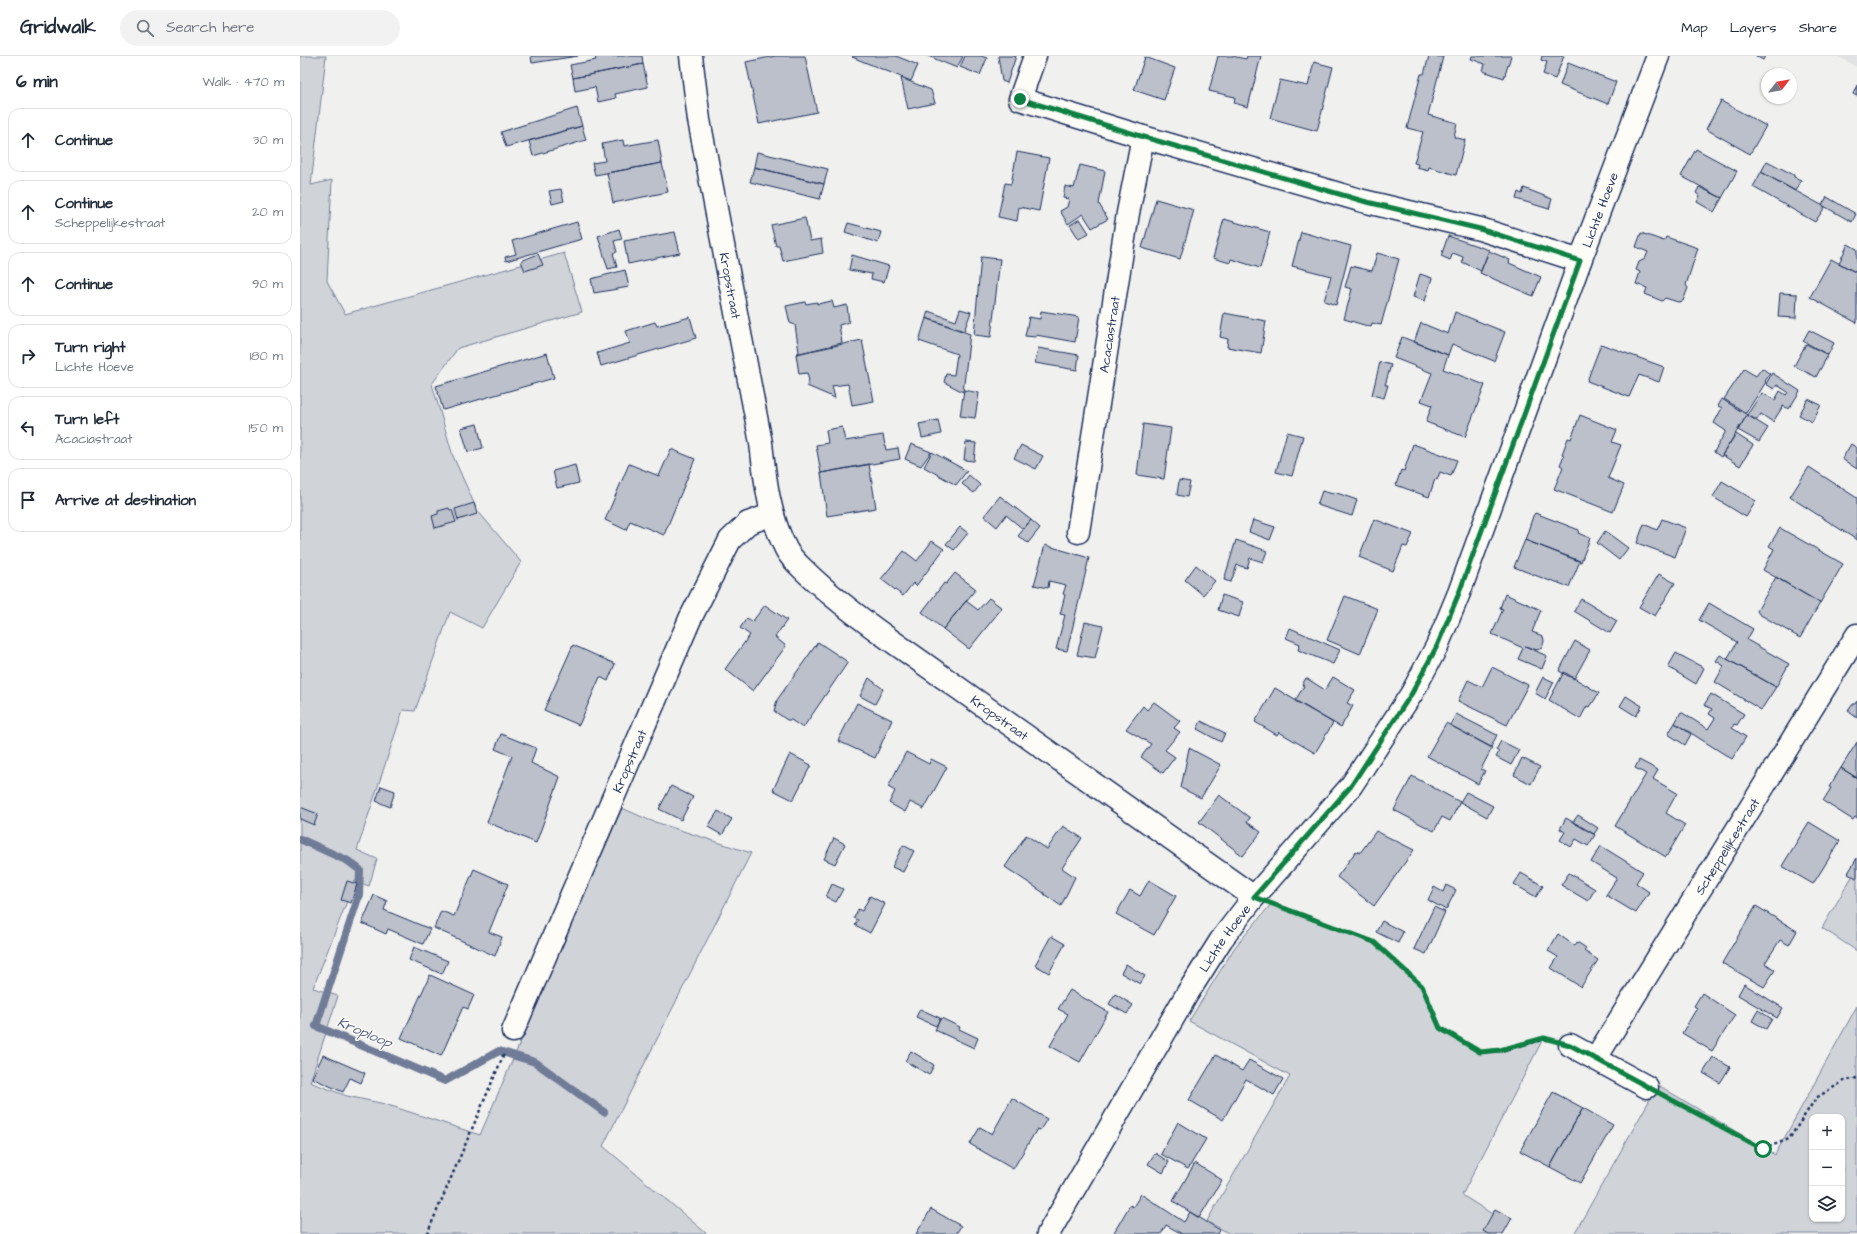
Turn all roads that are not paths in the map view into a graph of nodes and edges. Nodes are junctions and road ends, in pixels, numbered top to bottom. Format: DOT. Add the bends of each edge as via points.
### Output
graph roads {
  1 [pos="691,56"];
  2 [pos="1035,56"];
  3 [pos="1658,56"];
  4 [pos="1144,137"];
  5 [pos="1580,261"];
  6 [pos="773,514"];
  7 [pos="1078,532"];
  8 [pos="1857,635"];
  9 [pos="1254,897"];
  10 [pos="513,1031"];
  11 [pos="1570,1045"];
  12 [pos="1596,1058"];
  13 [pos="1647,1087"];
  14 [pos="1048,1234"];
  1 -- 6 [label="street, Kropstraat" via="699,120"];
  2 -- 4 [label="street" via="1020,99"];
  3 -- 5 [label="street, Lichte Hoeve"];
  4 -- 5 [label="street" via="1363,201 1480,229"];
  4 -- 7 [label="street, Acaciastraat" via="1128,213"];
  5 -- 9 [label="street, Lichte Hoeve" via="1462,586 1437,646 1412,693 1351,786"];
  6 -- 9 [label="street, Kropstraat" via="786,550 832,597 889,640"];
  6 -- 10 [label="street, Kropstraat" via="748,522 730,540 690,619"];
  8 -- 12 [label="street, Scheppelijkestraat"];
  9 -- 14 [label="street, Lichte Hoeve" via="1221,940 1187,994"];
  11 -- 12 [label="street"];
  12 -- 13 [label="street"];
}
